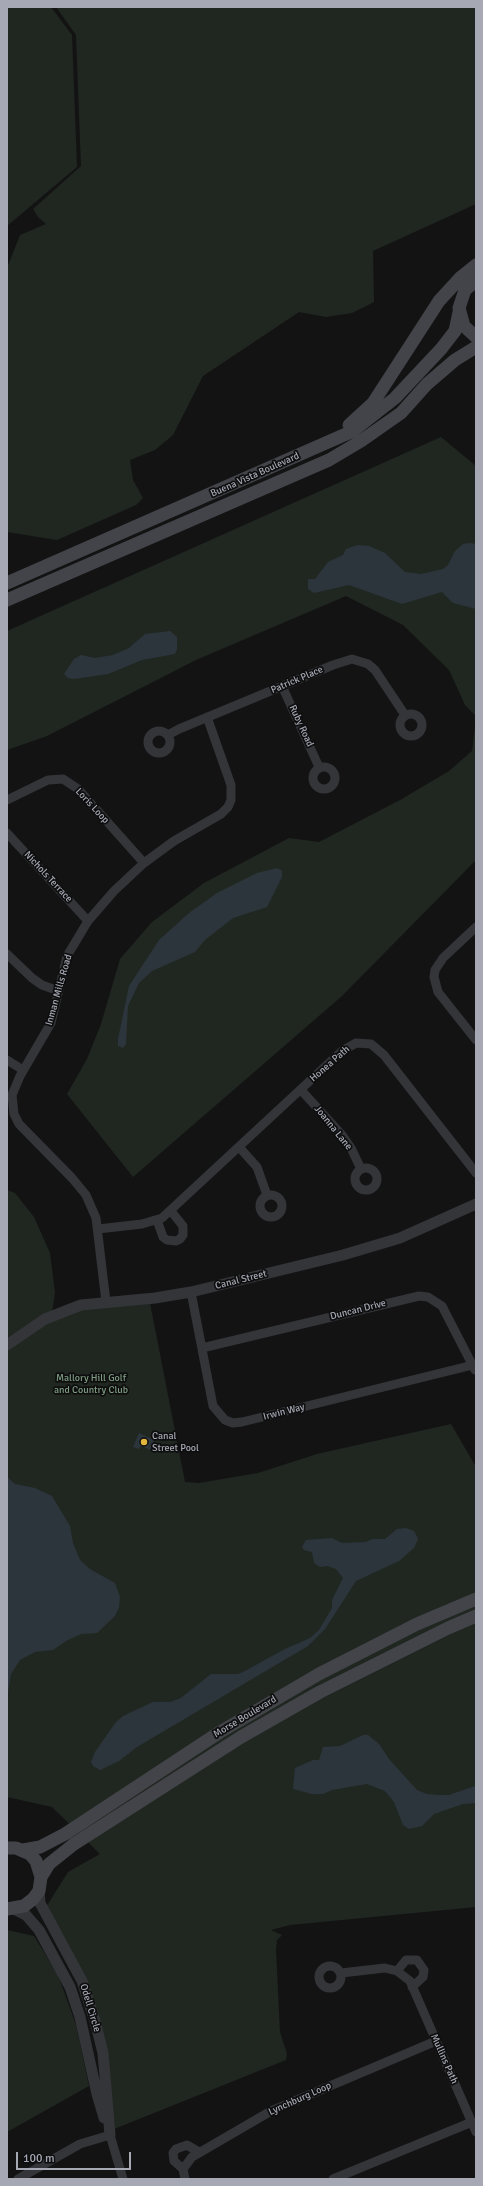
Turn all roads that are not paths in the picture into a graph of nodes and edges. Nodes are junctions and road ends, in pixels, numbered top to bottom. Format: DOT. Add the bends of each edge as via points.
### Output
graph roads {
  1 [pos="476,265"];
  2 [pos="476,281"];
  3 [pos="459,312"];
  4 [pos="476,336"];
  5 [pos="476,347"];
  6 [pos="308,451"];
  7 [pos="7,583"];
  8 [pos="7,600"];
  9 [pos="282,686"];
  10 [pos="405,715"];
  11 [pos="207,717"];
  12 [pos="168,735"];
  13 [pos="319,767"];
  14 [pos="7,800"];
  15 [pos="7,833"];
  16 [pos="144,863"];
  17 [pos="88,921"];
  18 [pos="476,927"];
  19 [pos="7,954"];
  20 [pos="59,991"];
  21 [pos="476,1040"];
  22 [pos="7,1060"];
  23 [pos="23,1070"];
  24 [pos="301,1090"];
  25 [pos="239,1147"];
  26 [pos="361,1169"];
  27 [pos="476,1173"];
  28 [pos="267,1195"];
  29 [pos="476,1204"];
  30 [pos="171,1211"];
  31 [pos="157,1220"];
  32 [pos="98,1229"];
  33 [pos="192,1292"];
  34 [pos="106,1302"];
  35 [pos="7,1345"];
  36 [pos="202,1348"];
  37 [pos="475,1368"];
  38 [pos="476,1599"];
  39 [pos="476,1616"];
  40 [pos="8,1847"];
  41 [pos="23,1850"];
  42 [pos="41,1877"];
  43 [pos="39,1891"];
  44 [pos="11,1909"];
  45 [pos="397,1972"];
  46 [pos="341,1973"];
  47 [pos="412,1987"];
  48 [pos="436,2041"];
  49 [pos="472,2122"];
  50 [pos="476,2132"];
  51 [pos="110,2135"];
  52 [pos="199,2152"];
  53 [pos="183,2169"];
  54 [pos="18,2179"];
  55 [pos="123,2179"];
  56 [pos="185,2179"];
  57 [pos="333,2179"];
  1 -- 6 [label="main road" via="439,301 373,403 347,427"];
  2 -- 3 [label="main road, Buena Vista Boulevard" via="460,298"];
  3 -- 4 [label="main road" via="464,326"];
  3 -- 6 [label="main road, Buena Vista Boulevard" via="455,331 394,398 353,431"];
  5 -- 8 [label="main road, Buena Vista Boulevard" via="455,360 401,413 329,460"];
  6 -- 7 [label="main road, Buena Vista Boulevard"];
  9 -- 10 [label="street, Patrick Place" via="344,660 360,660 375,670"];
  9 -- 11 [label="street, Patrick Place"];
  9 -- 13 [label="street, Ruby Road"];
  11 -- 12 [label="street, Patrick Place"];
  11 -- 16 [label="street, Inman Mills Road" via="231,785 232,800 221,814 174,841"];
  14 -- 16 [label="street, Loris Loop" via="48,780 63,779 78,789"];
  15 -- 17 [label="street, Nichols Terrace"];
  16 -- 17 [label="street, Inman Mills Road" via="114,891"];
  17 -- 20 [label="street, Inman Mills Road" via="68,956"];
  18 -- 21 [label="street" via="443,958 435,970 434,977 438,992"];
  19 -- 20 [label="street" via="32,978"];
  20 -- 23 [label="street, Inman Mills Road" via="51,1023"];
  22 -- 23 [label="street"];
  23 -- 32 [label="street, Inman Mills Road" via="12,1095 16,1119 26,1133 84,1191 93,1209"];
  24 -- 25 [label="street, Honea Path"];
  24 -- 26 [label="street, Joanna Lane" via="342,1135"];
  24 -- 27 [label="street, Honea Path" via="349,1046 363,1042 371,1044 388,1060"];
  25 -- 28 [label="street" via="257,1166"];
  25 -- 30 [label="street, Honea Path"];
  29 -- 33 [label="street, Canal Street" via="428,1227 374,1247"];
  30 -- 31 [label="street, Honea Path"];
  30 -- 31 [label="street" via="183,1226 180,1239 171,1241 163,1237"];
  31 -- 32 [label="street, Honea Path"];
  32 -- 34 [label="street, Inman Mills Road"];
  33 -- 34 [label="street, Canal Street"];
  33 -- 36 [label="street, Irwin Way"];
  34 -- 35 [label="street, Canal Street" via="81,1305 46,1319"];
  36 -- 37 [label="street, Duncan Drive" via="419,1296 428,1297 442,1306"];
  36 -- 37 [label="street, Irwin Way" via="213,1406 225,1420 233,1423"];
  38 -- 41 [label="main road, Morse Boulevard" via="417,1624 319,1674 220,1732 65,1834 40,1848"];
  39 -- 42 [label="main road, Morse Boulevard" via="320,1692 241,1737 74,1844 49,1864"];
  40 -- 41 [label="main road"];
  41 -- 42 [label="main road" via="36,1861"];
  42 -- 43 [label="main road"];
  43 -- 44 [label="main road" via="33,1900 24,1906"];
  43 -- 51 [label="street, Odell Circle" via="40,1903 82,1981 95,2021 103,2054"];
  44 -- 51 [label="street, Odell Circle" via="26,1915 39,1930 70,1987"];
  45 -- 46 [label="street" via="385,1968"];
  45 -- 47 [label="street, Mullins Path" via="410,1981"];
  45 -- 47 [label="street" via="406,1960 417,1960 424,1970 423,1976"];
  47 -- 48 [label="street, Mullins Path"];
  48 -- 49 [label="street, Mullins Path"];
  48 -- 52 [label="street, Lynchburg Loop" via="271,2111"];
  49 -- 50 [label="street, Mullins Path"];
  49 -- 57 [label="street"];
  51 -- 54 [label="street" via="80,2144"];
  51 -- 55 [label="street, Odell Circle"];
  52 -- 53 [label="street, Lynchburg Loop"];
  52 -- 53 [label="street" via="187,2145 176,2149 173,2153 174,2161"];
  53 -- 56 [label="street"];
}
